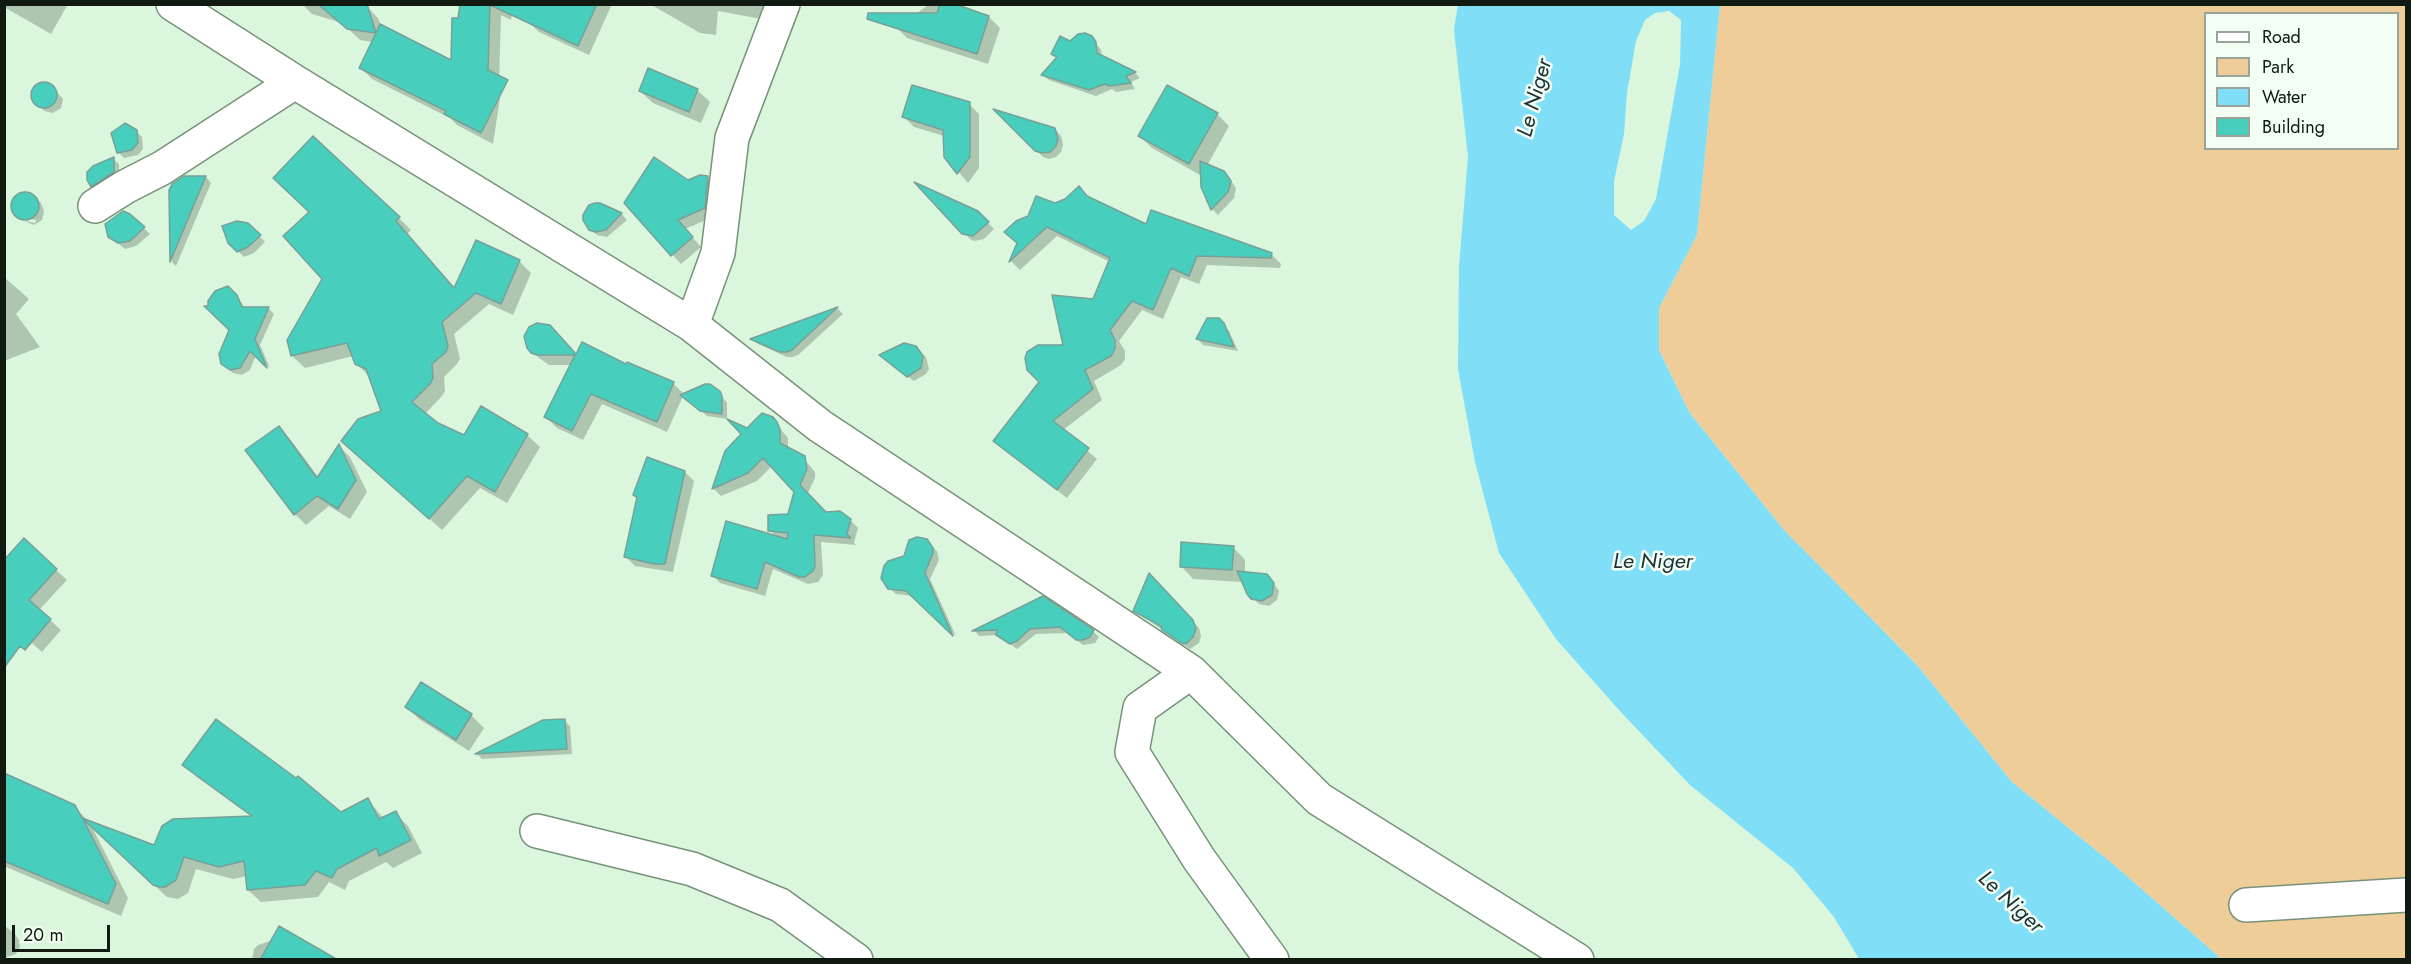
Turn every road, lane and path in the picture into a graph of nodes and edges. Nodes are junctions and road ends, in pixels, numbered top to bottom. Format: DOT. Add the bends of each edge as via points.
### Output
graph roads {
  1 [pos="173,4"];
  2 [pos="783,4"];
  3 [pos="295,82"];
  4 [pos="95,206"];
  5 [pos="692,325"];
  6 [pos="1191,672"];
  7 [pos="537,831"];
  8 [pos="2406,895"];
  9 [pos="2246,905"];
  10 [pos="856,960"];
  11 [pos="1272,960"];
  12 [pos="1577,960"];
  1 -- 3 [label="street"];
  2 -- 5 [label="street" via="732,138 718,253"];
  3 -- 4 [label="street" via="162,168"];
  3 -- 5 [label="street"];
  5 -- 6 [label="street" via="820,426"];
  6 -- 11 [label="street" via="1140,708 1132,752 1199,859"];
  6 -- 12 [label="street" via="1319,799"];
  7 -- 10 [label="street" via="692,869 780,905"];
  8 -- 9 [label="street"];
}
